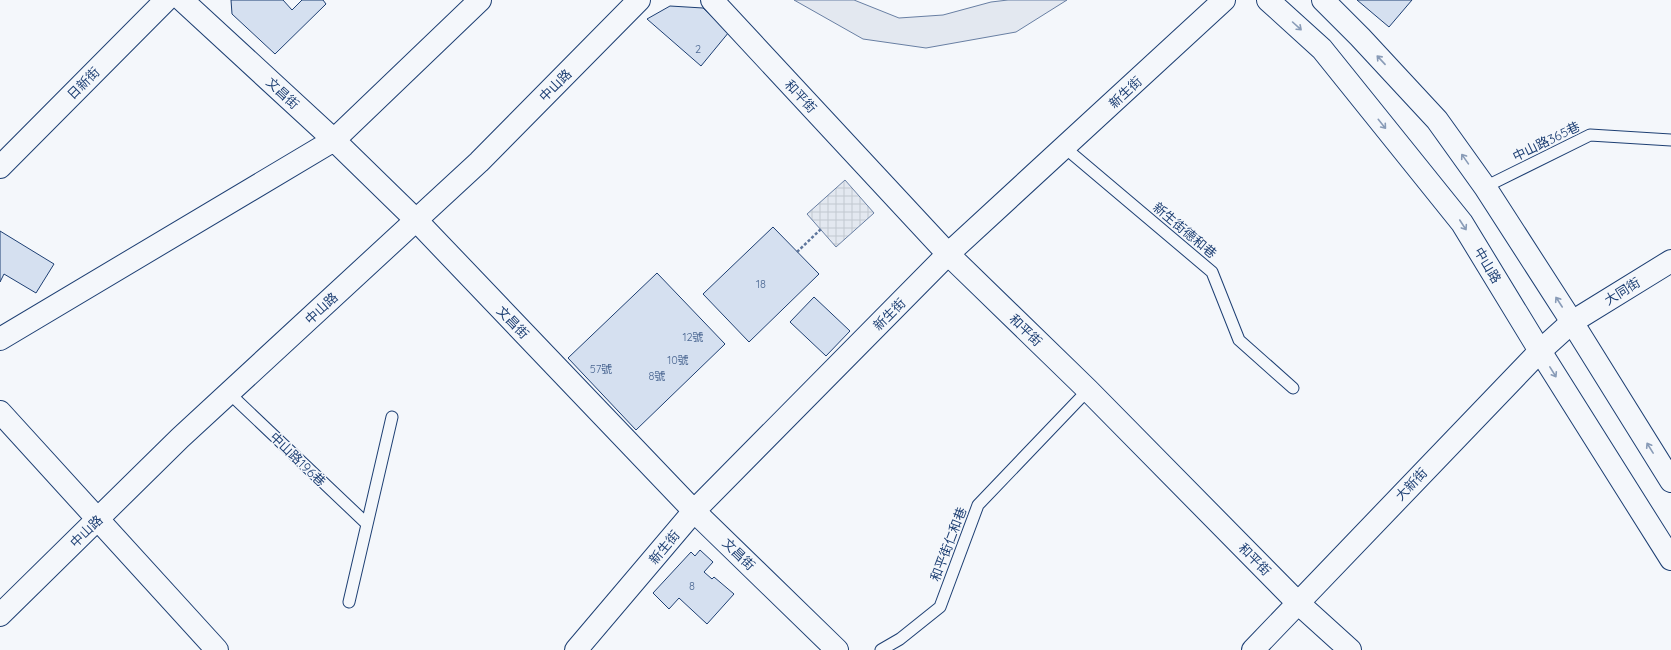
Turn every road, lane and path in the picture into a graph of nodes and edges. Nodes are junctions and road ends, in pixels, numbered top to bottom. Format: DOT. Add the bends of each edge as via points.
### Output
graph roads {
  1 [pos="166,0"];
  2 [pos="182,0"];
  3 [pos="480,0"];
  4 [pos="639,0"];
  5 [pos="712,0"];
  6 [pos="1224,0"];
  7 [pos="1268,0"];
  8 [pos="1323,0"];
  9 [pos="334,140"];
  10 [pos="1671,140"];
  11 [pos="1064,147"];
  12 [pos="0,167"];
  13 [pos="1485,187"];
  14 [pos="416,220"];
  15 [pos="821,229"];
  16 [pos="797,252"];
  17 [pos="948,254"];
  18 [pos="1671,261"];
  19 [pos="1572,322"];
  20 [pos="0,340"];
  21 [pos="1540,351"];
  22 [pos="1293,388"];
  23 [pos="1088,390"];
  24 [pos="229,393"];
  25 [pos="0,412"];
  26 [pos="392,418"];
  27 [pos="1671,481"];
  28 [pos="694,511"];
  29 [pos="98,520"];
  30 [pos="367,524"];
  31 [pos="1671,559"];
  32 [pos="349,602"];
  33 [pos="1297,602"];
  34 [pos="0,615"];
  35 [pos="217,650"];
  36 [pos="576,650"];
  37 [pos="837,650"];
  38 [pos="881,650"];
  39 [pos="1253,650"];
  40 [pos="1350,650"];
  1 -- 12 [label="street, 日新街"];
  2 -- 9 [label="street, 文昌街"];
  3 -- 9 [label="street"];
  4 -- 14 [label="street, 中山路" via="479,162"];
  5 -- 17 [label="street, 和平街"];
  6 -- 11 [label="street, 新生街"];
  7 -- 21 [label="street, 中山路, one-way" via="1322,49 1462,223"];
  13 -- 8 [label="street, one-way" via="1438,120"];
  9 -- 14 [label="street, 文昌街"];
  9 -- 20 [label="street"];
  10 -- 13 [label="lane, 中山路365巷" via="1590,135"];
  11 -- 17 [label="street, 新生街"];
  11 -- 22 [label="lane, 新生街德和巷" via="1212,272 1239,340"];
  19 -- 13 [label="street, one-way"];
  14 -- 24 [label="street, 中山路"];
  14 -- 28 [label="street, 文昌街"];
  15 -- 16 [label="path"];
  17 -- 23 [label="street, 和平街"];
  17 -- 28 [label="street, 新生街"];
  18 -- 19 [label="street, 大同街"];
  19 -- 21 [label="street, 大新街"];
  27 -- 19 [label="street, one-way"];
  21 -- 31 [label="street, 中山路, one-way"];
  21 -- 33 [label="street, 大新街"];
  23 -- 33 [label="street, 和平街"];
  23 -- 38 [label="lane, 和平街仁和巷" via="978,505 940,607 900,639"];
  24 -- 29 [label="street, 中山路"];
  24 -- 30 [label="lane, 中山路196巷"];
  25 -- 29 [label="street"];
  26 -- 30 [label="lane"];
  28 -- 36 [label="street, 新生街"];
  28 -- 37 [label="street, 文昌街"];
  29 -- 34 [label="street, 中山路"];
  29 -- 35 [label="street"];
  30 -- 32 [label="lane"];
  33 -- 39 [label="street, 大新街"];
  33 -- 40 [label="street, 和平街"];
}
